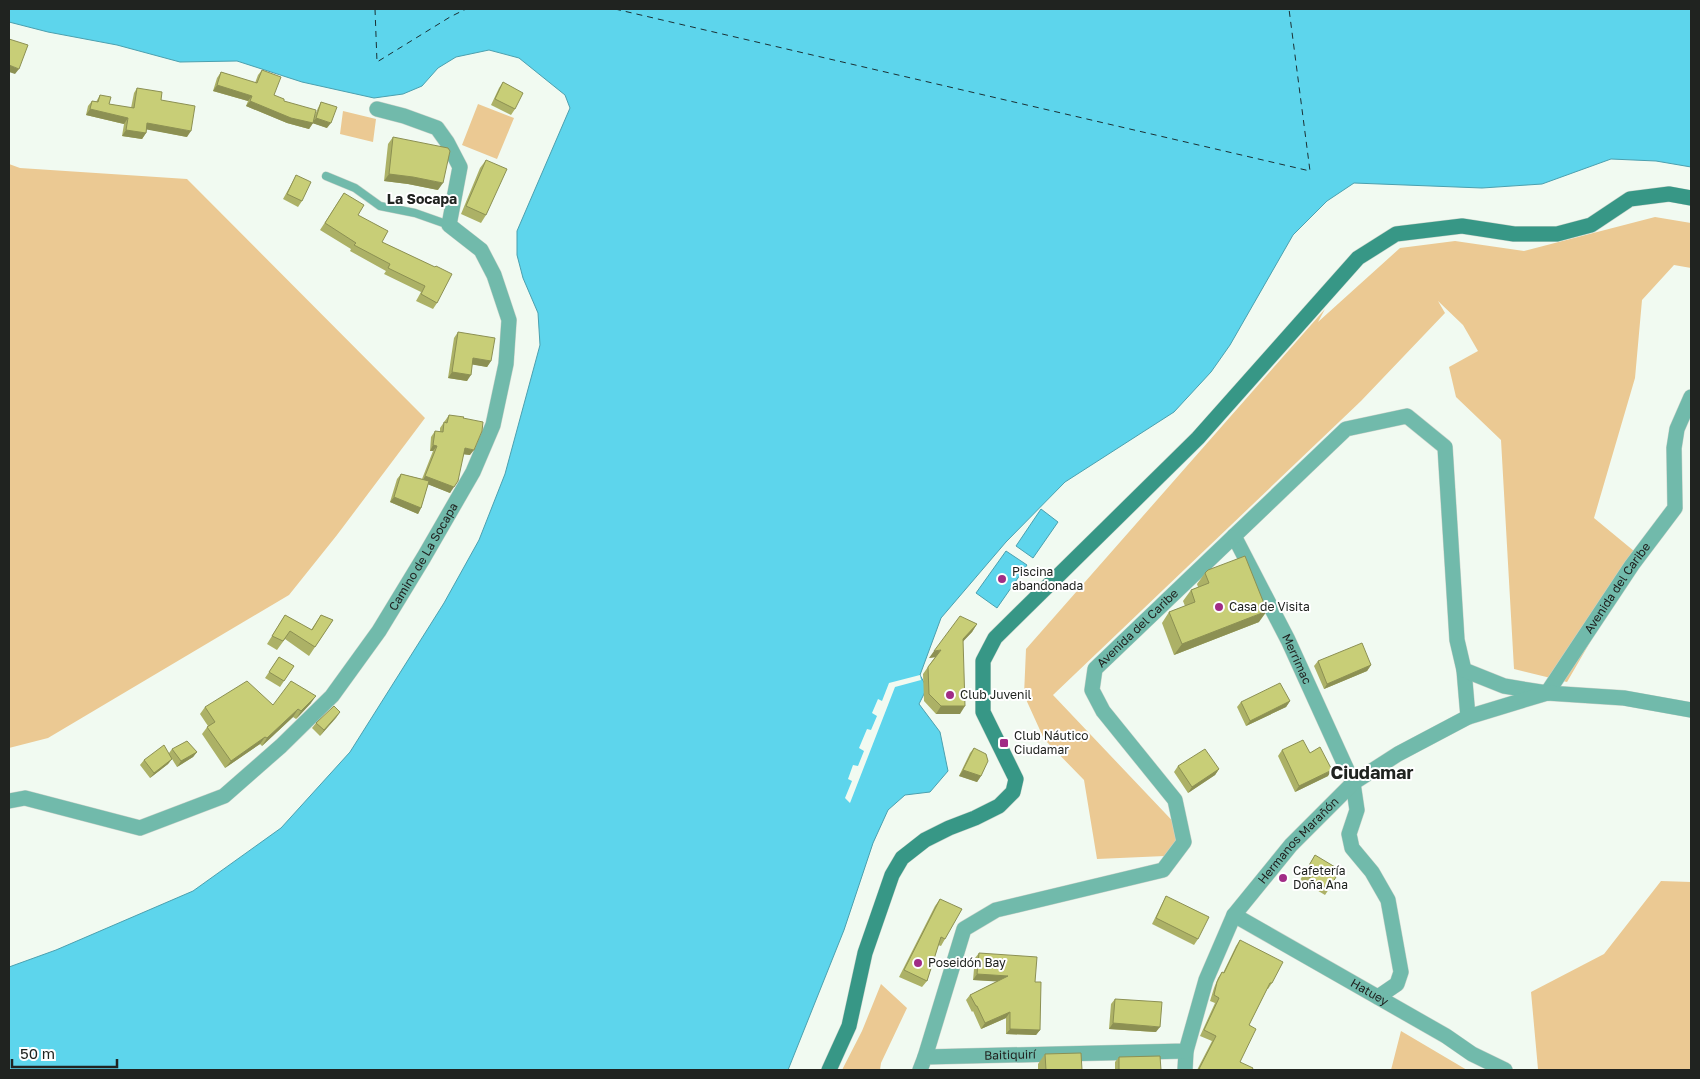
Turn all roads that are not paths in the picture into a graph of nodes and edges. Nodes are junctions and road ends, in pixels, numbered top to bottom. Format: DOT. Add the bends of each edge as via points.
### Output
graph roads {
  1 [pos="377,109"];
  2 [pos="326,176"];
  3 [pos="1691,198"];
  4 [pos="449,225"];
  5 [pos="1691,397"];
  6 [pos="1234,536"];
  7 [pos="1464,670"];
  8 [pos="1547,693"];
  9 [pos="1691,710"];
  10 [pos="1468,717"];
  11 [pos="1353,783"];
  12 [pos="9,801"];
  13 [pos="1234,915"];
  14 [pos="1378,997"];
  15 [pos="1186,1051"];
  16 [pos="922,1064"];
  17 [pos="829,1070"];
  18 [pos="1185,1070"];
  19 [pos="1505,1070"];
  1 -- 4 [label="street" via="436,128 447,142 460,167"];
  2 -- 4 [label="lane" via="355,188 380,206 415,213"];
  3 -- 17 [label="main road" via="1669,194 1630,200 1590,225 1557,234 1514,234 1462,226 1396,234 1358,258 1198,438 995,638 982,661 983,712 1016,779 1012,792 999,806 925,840 902,858 892,875 864,953 849,1026"];
  4 -- 12 [label="street, Camino de La Socapa" via="481,250 494,275 509,320 506,364 493,425 473,472 419,566 379,631 332,696 224,796 140,828 25,798"];
  5 -- 8 [label="street, Avenida del Caribe" via="1677,429 1674,448 1674,508"];
  6 -- 7 [label="street, Avenida del Caribe" via="1346,429 1407,416 1445,447 1457,640"];
  6 -- 11 [label="street, Merrimac" via="1288,640"];
  6 -- 16 [label="street, Avenida del Caribe" via="1095,669 1092,690 1099,704 1175,800 1184,842 1163,870 996,910 964,929"];
  7 -- 8 [label="street" via="1504,686"];
  7 -- 10 [label="street, Avenida del Caribe"];
  8 -- 9 [label="street, Hermanos Marañón" via="1624,698"];
  8 -- 10 [label="street, Hermanos Marañón"];
  10 -- 11 [label="street, Hermanos Marañón" via="1398,754"];
  11 -- 13 [label="street, Hermanos Marañón" via="1291,845"];
  11 -- 14 [label="street, Merrimac" via="1357,810 1349,834 1352,848 1372,872 1388,900 1401,972 1397,984"];
  13 -- 14 [label="street, Hatuey"];
  13 -- 15 [label="street, Hermanos Marañón" via="1206,980"];
  14 -- 19 [label="street, Hatuey" via="1472,1054"];
  15 -- 16 [label="street, Baitiquirí"];
  15 -- 18 [label="street, Hermanos Marañón"];
}
